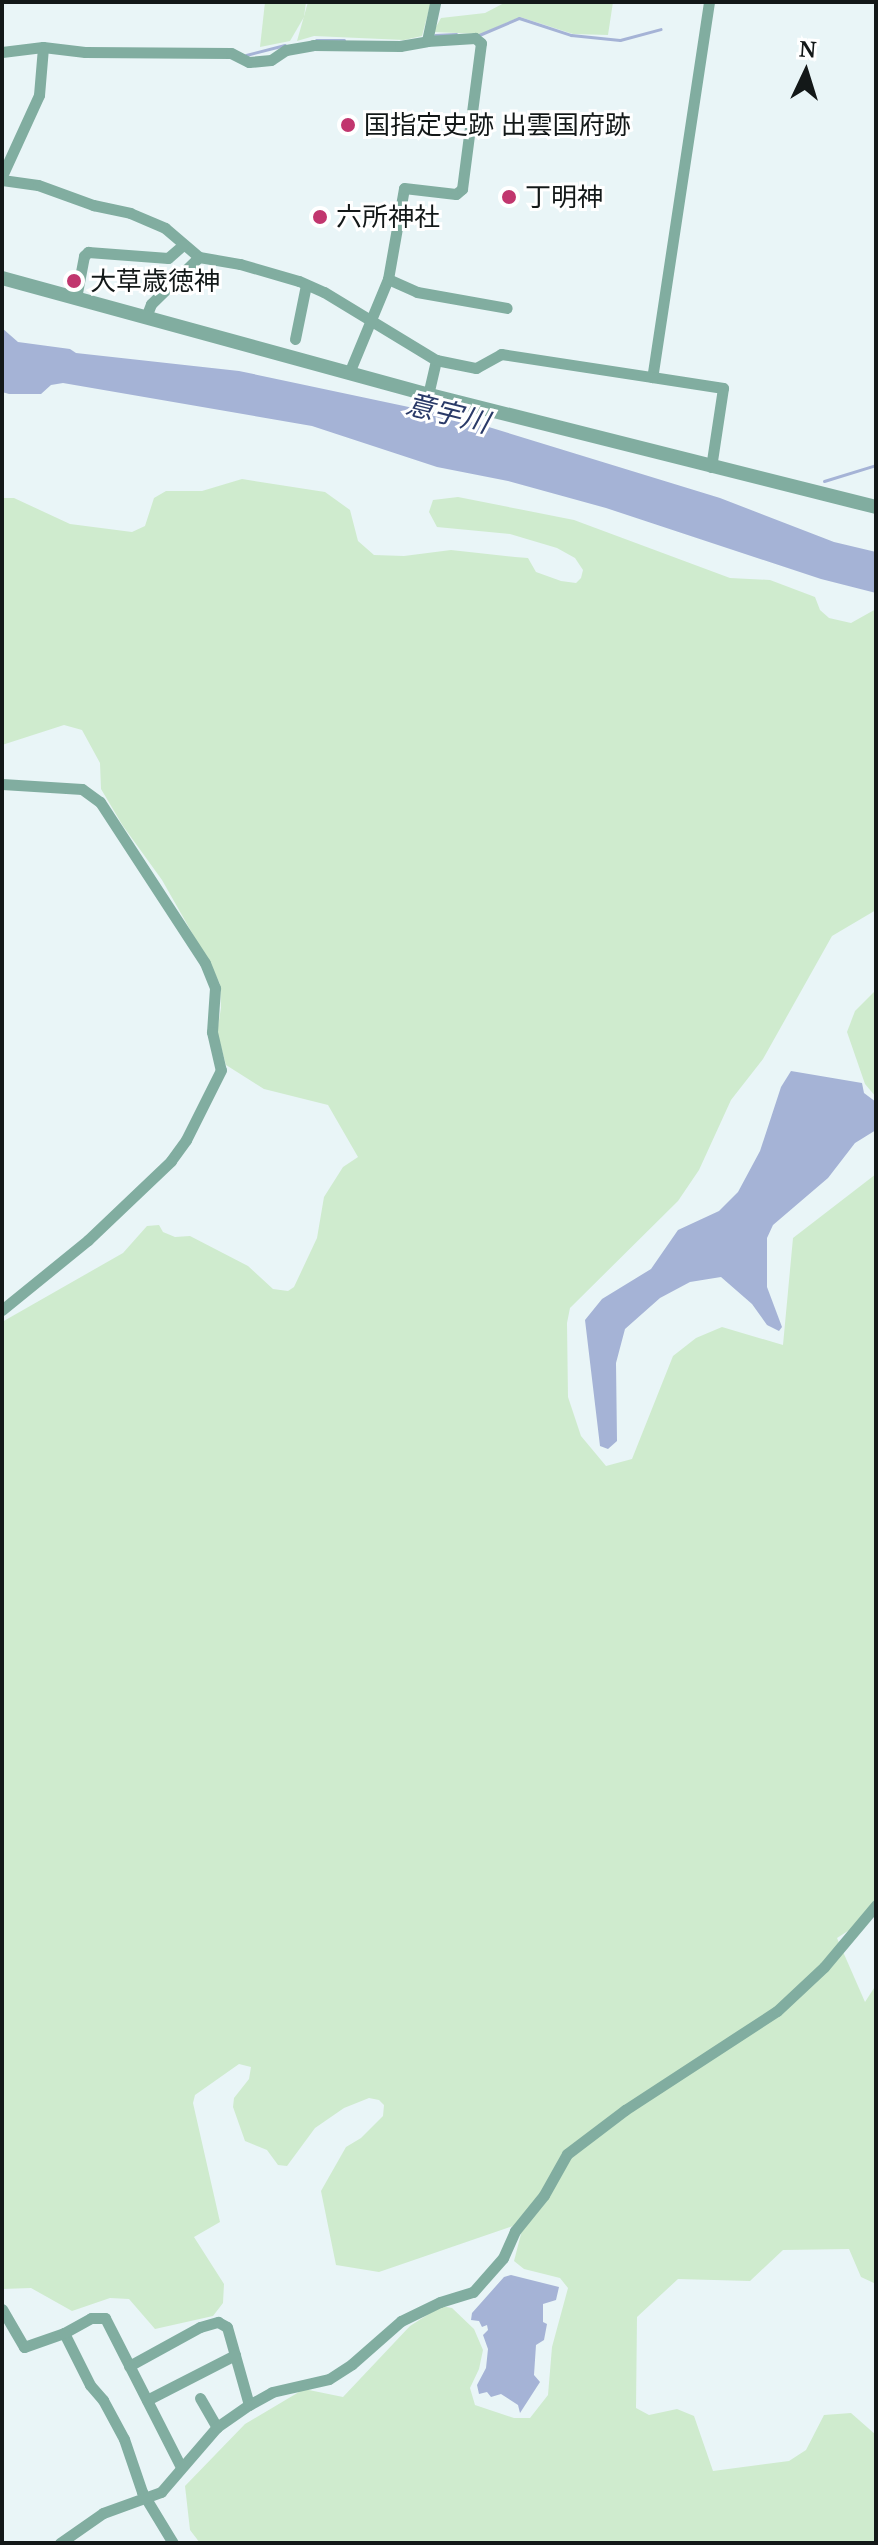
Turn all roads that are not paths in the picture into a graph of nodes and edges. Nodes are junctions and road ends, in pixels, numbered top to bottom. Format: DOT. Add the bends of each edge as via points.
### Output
graph roads {
  1 [pos="435,2"];
  2 [pos="709,2"];
  3 [pos="427,41"];
  4 [pos="43,47"];
  5 [pos="2,52"];
  6 [pos="2,178"];
  7 [pos="183,245"];
  8 [pos="199,257"];
  9 [pos="2,278"];
  10 [pos="388,279"];
  11 [pos="306,285"];
  12 [pos="76,298"];
  13 [pos="507,308"];
  14 [pos="146,317"];
  15 [pos="371,321"];
  16 [pos="295,339"];
  17 [pos="436,360"];
  18 [pos="349,373"];
  19 [pos="652,377"];
  20 [pos="428,395"];
  21 [pos="711,467"];
  22 [pos="876,507"];
  23 [pos="2,784"];
  24 [pos="2,1310"];
  25 [pos="876,1905"];
  26 [pos="2,2309"];
  27 [pos="64,2333"];
  28 [pos="235,2355"];
  29 [pos="129,2366"];
  30 [pos="200,2398"];
  31 [pos="147,2400"];
  32 [pos="249,2405"];
  33 [pos="217,2427"];
  34 [pos="181,2467"];
  35 [pos="145,2498"];
  36 [pos="60,2543"];
  37 [pos="173,2543"];
  1 -- 3 [label="street"];
  2 -- 19 [label="street"];
  3 -- 4 [label="street" via="400,46 313,45 249,62 231,53"];
  3 -- 10 [label="street" via="475,38 481,43 462,189 456,194 404,188"];
  4 -- 5 [label="street"];
  4 -- 6 [label="street" via="39,95"];
  6 -- 7 [label="street" via="130,213 165,228"];
  7 -- 8 [label="street"];
  7 -- 12 [label="street" via="168,258 88,252"];
  8 -- 11 [label="street"];
  8 -- 14 [label="street" via="151,304"];
  9 -- 12 [label="street"];
  10 -- 13 [label="street" via="417,292"];
  10 -- 15 [label="street"];
  11 -- 15 [label="street"];
  11 -- 16 [label="street"];
  12 -- 14 [label="street"];
  14 -- 18 [label="street"];
  15 -- 17 [label="street"];
  15 -- 18 [label="street"];
  17 -- 19 [label="street" via="476,368 501,354"];
  17 -- 20 [label="street"];
  18 -- 20 [label="street"];
  19 -- 21 [label="street" via="723,388"];
  20 -- 21 [label="street"];
  21 -- 22 [label="street"];
  23 -- 24 [label="street" via="82,789 100,802 205,963 215,988 212,1032 221,1070 171,1161 88,1240"];
  25 -- 32 [label="street" via="824,1967 777,2011 567,2154 503,2258 473,2292 401,2321 329,2379 272,2392"];
  26 -- 27 [label="street" via="24,2347"];
  27 -- 29 [label="street" via="91,2318 105,2318"];
  27 -- 35 [label="street" via="124,2439"];
  28 -- 29 [label="street" via="227,2327 212,2322"];
  28 -- 31 [label="street"];
  28 -- 32 [label="street"];
  29 -- 31 [label="street"];
  30 -- 33 [label="street"];
  31 -- 34 [label="street"];
  32 -- 33 [label="street"];
  33 -- 34 [label="street"];
  34 -- 35 [label="street" via="161,2492"];
  35 -- 36 [label="street" via="103,2513"];
  35 -- 37 [label="street"];
}
